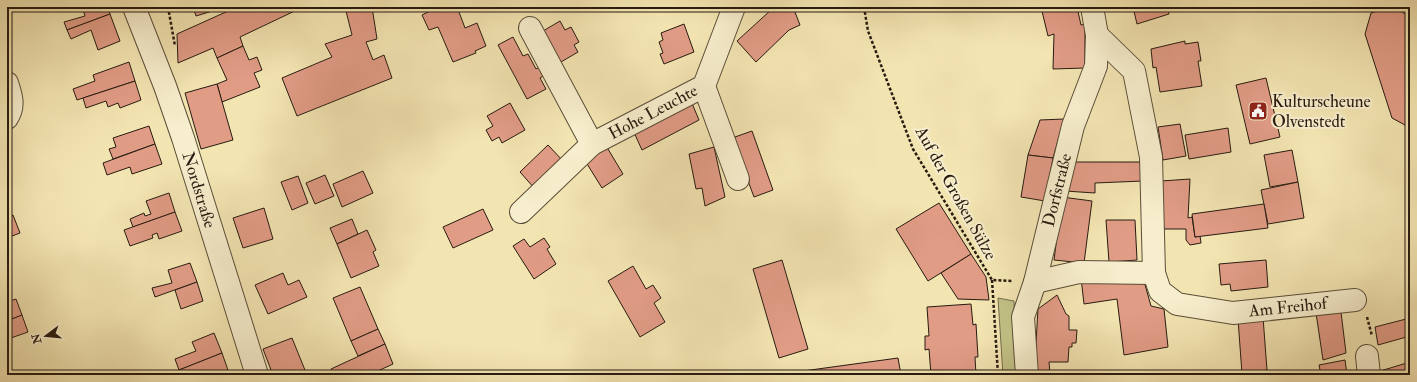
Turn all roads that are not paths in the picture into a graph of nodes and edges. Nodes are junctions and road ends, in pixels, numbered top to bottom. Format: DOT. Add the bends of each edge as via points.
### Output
graph roads {
  1 [pos="134,7"];
  2 [pos="734,7"];
  3 [pos="1092,7"];
  4 [pos="530,28"];
  5 [pos="1097,35"];
  6 [pos="7,83"];
  7 [pos="704,86"];
  8 [pos="7,118"];
  9 [pos="592,144"];
  10 [pos="738,179"];
  11 [pos="521,212"];
  12 [pos="1154,273"];
  13 [pos="1035,282"];
  14 [pos="1355,300"];
  15 [pos="257,375"];
  16 [pos="1027,375"];
  1 -- 15 [label="street, Nordstraße" via="183,138"];
  2 -- 7 [label="street, Hohe Leuchte"];
  3 -- 5 [label="street, Dorfstraße"];
  4 -- 9 [label="street, Hohe Leuchte"];
  5 -- 12 [label="street, Am Freihof" via="1134,71 1151,157"];
  5 -- 13 [label="street, Dorfstraße" via="1096,66 1073,126"];
  6 -- 8 [label="street" via="12,100 12,108"];
  7 -- 9 [label="street, Hohe Leuchte"];
  7 -- 10 [label="street"];
  9 -- 11 [label="street, Hohe Leuchte"];
  12 -- 13 [label="street" via="1079,272"];
  12 -- 14 [label="street, Am Freihof" via="1160,291 1177,304 1233,313"];
  13 -- 16 [label="street, Dorfstraße" via="1023,317"];
}
